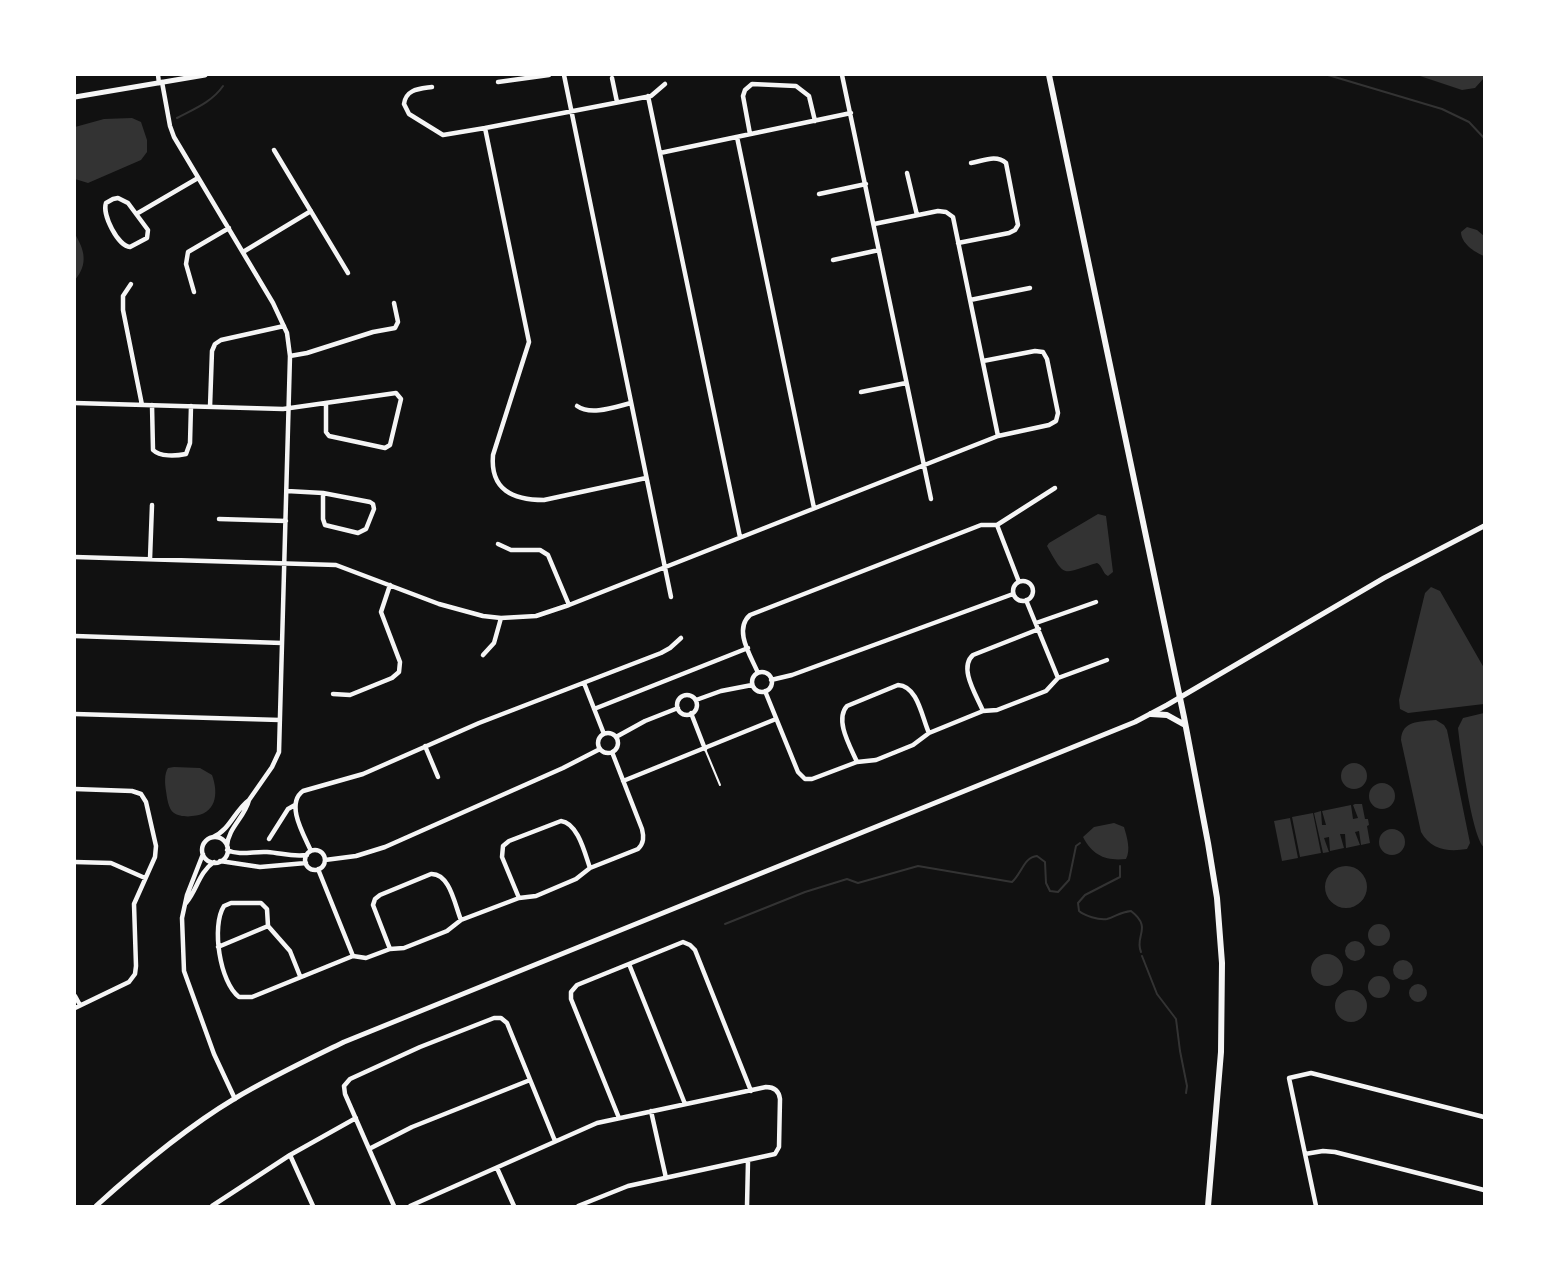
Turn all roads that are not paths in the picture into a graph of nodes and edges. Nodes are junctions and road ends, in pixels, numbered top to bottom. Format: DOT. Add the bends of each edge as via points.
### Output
graph roads {
  1 [pos="158,75"];
  2 [pos="205,75"];
  3 [pos="549,75"];
  4 [pos="564,75"];
  5 [pos="842,75"];
  6 [pos="1049,75"];
  7 [pos="612,78"];
  8 [pos="164,80"];
  9 [pos="498,82"];
  10 [pos="665,84"];
  11 [pos="432,87"];
  12 [pos="648,96"];
  13 [pos="75,97"];
  14 [pos="617,102"];
  15 [pos="571,112"];
  16 [pos="851,113"];
  17 [pos="815,121"];
  18 [pos="485,128"];
  19 [pos="750,134"];
  20 [pos="736,137"];
  21 [pos="274,150"];
  22 [pos="660,153"];
  23 [pos="971,163"];
  24 [pos="907,173"];
  25 [pos="198,178"];
  26 [pos="866,184"];
  27 [pos="819,194"];
  28 [pos="311,211"];
  29 [pos="138,213"];
  30 [pos="916,215"];
  31 [pos="874,224"];
  32 [pos="229,228"];
  33 [pos="958,243"];
  34 [pos="879,250"];
  35 [pos="243,252"];
  36 [pos="833,260"];
  37 [pos="348,273"];
  38 [pos="130,284"];
  39 [pos="1030,288"];
  40 [pos="194,292"];
  41 [pos="970,300"];
  42 [pos="394,303"];
  43 [pos="284,326"];
  44 [pos="291,356"];
  45 [pos="983,362"];
  46 [pos="906,382"];
  47 [pos="861,392"];
  48 [pos="75,403"];
  49 [pos="631,403"];
  50 [pos="326,404"];
  51 [pos="142,405"];
  52 [pos="152,405"];
  53 [pos="191,406"];
  54 [pos="577,406"];
  55 [pos="210,407"];
  56 [pos="289,409"];
  57 [pos="998,436"];
  58 [pos="923,466"];
  59 [pos="646,478"];
  60 [pos="1055,488"];
  61 [pos="287,491"];
  62 [pos="323,492"];
  63 [pos="931,499"];
  64 [pos="152,505"];
  65 [pos="813,508"];
  66 [pos="219,519"];
  67 [pos="286,521"];
  68 [pos="997,525"];
  69 [pos="1484,526"];
  70 [pos="740,537"];
  71 [pos="498,544"];
  72 [pos="75,557"];
  73 [pos="150,559"];
  74 [pos="285,563"];
  75 [pos="665,567"];
  76 [pos="1019,582"];
  77 [pos="390,585"];
  78 [pos="1013,594"];
  79 [pos="671,597"];
  80 [pos="1026,600"];
  81 [pos="1096,602"];
  82 [pos="569,604"];
  83 [pos="501,618"];
  84 [pos="1036,623"];
  85 [pos="1039,629"];
  86 [pos="75,636"];
  87 [pos="681,638"];
  88 [pos="282,643"];
  89 [pos="748,648"];
  90 [pos="483,655"];
  91 [pos="1107,660"];
  92 [pos="758,673"];
  93 [pos="1058,678"];
  94 [pos="771,680"];
  95 [pos="584,683"];
  96 [pos="752,685"];
  97 [pos="765,691"];
  98 [pos="333,694"];
  99 [pos="1180,698"];
  100 [pos="696,700"];
  101 [pos="678,708"];
  102 [pos="594,709"];
  103 [pos="983,711"];
  104 [pos="691,713"];
  105 [pos="75,714"];
  106 [pos="1150,714"];
  107 [pos="776,719"];
  108 [pos="280,720"];
  109 [pos="1185,725"];
  110 [pos="929,733"];
  111 [pos="604,734"];
  112 [pos="616,737"];
  113 [pos="425,746"];
  114 [pos="600,748"];
  115 [pos="705,748"];
  116 [pos="612,752"];
  117 [pos="857,762"];
  118 [pos="438,777"];
  119 [pos="623,781"];
  120 [pos="720,785"];
  121 [pos="75,789"];
  122 [pos="249,800"];
  123 [pos="295,805"];
  124 [pos="213,837"];
  125 [pos="269,839"];
  126 [pos="227,849"];
  127 [pos="251,853"];
  128 [pos="309,853"];
  129 [pos="203,854"];
  130 [pos="325,860"];
  131 [pos="75,861"];
  132 [pos="220,861"];
  133 [pos="214,862"];
  134 [pos="306,863"];
  135 [pos="251,866"];
  136 [pos="590,868"];
  137 [pos="318,869"];
  138 [pos="145,878"];
  139 [pos="519,898"];
  140 [pos="186,903"];
  141 [pos="461,920"];
  142 [pos="268,926"];
  143 [pos="218,947"];
  144 [pos="390,949"];
  145 [pos="353,956"];
  146 [pos="629,964"];
  147 [pos="300,976"];
  148 [pos="75,996"];
  149 [pos="77,1007"];
  150 [pos="530,1080"];
  151 [pos="751,1091"];
  152 [pos="235,1099"];
  153 [pos="685,1104"];
  154 [pos="651,1111"];
  155 [pos="356,1118"];
  156 [pos="619,1118"];
  157 [pos="1484,1118"];
  158 [pos="555,1141"];
  159 [pos="369,1149"];
  160 [pos="1305,1154"];
  161 [pos="290,1155"];
  162 [pos="748,1161"];
  163 [pos="497,1168"];
  164 [pos="666,1178"];
  165 [pos="1484,1190"];
  166 [pos="96,1206"];
  167 [pos="212,1206"];
  168 [pos="313,1206"];
  169 [pos="394,1206"];
  170 [pos="410,1206"];
  171 [pos="514,1206"];
  172 [pos="579,1206"];
  173 [pos="747,1206"];
  174 [pos="1208,1206"];
  175 [pos="1316,1206"];
  1 -- 8 [label="street"];
  2 -- 8 [label="street"];
  3 -- 9 [label="street"];
  4 -- 15 [label="street"];
  5 -- 16 [label="street"];
  6 -- 99 [label="main road"];
  7 -- 14 [label="street"];
  8 -- 13 [label="street"];
  8 -- 25 [label="street" via="171,130"];
  10 -- 12 [label="street"];
  11 -- 18 [label="street" via="408,94 404,104 409,114 443,135"];
  12 -- 14 [label="street"];
  12 -- 22 [label="street"];
  14 -- 15 [label="street"];
  15 -- 18 [label="street"];
  15 -- 49 [label="street"];
  16 -- 17 [label="street"];
  16 -- 26 [label="street"];
  17 -- 19 [label="street"];
  17 -- 19 [label="street" via="810,98 796,86 753,84 743,96"];
  18 -- 59 [label="street" via="529,342 493,455 498,484 507,492 544,500"];
  19 -- 20 [label="street"];
  20 -- 22 [label="street"];
  20 -- 65 [label="street"];
  21 -- 28 [label="street"];
  22 -- 70 [label="street"];
  23 -- 33 [label="street" via="1003,160 1018,225 1009,233"];
  24 -- 30 [label="street"];
  25 -- 29 [label="street"];
  25 -- 32 [label="street"];
  26 -- 27 [label="street"];
  26 -- 31 [label="street"];
  28 -- 35 [label="street"];
  28 -- 37 [label="street"];
  29 -- 29 [label="street" via="118,198 104,207 105,217 124,247 148,236"];
  30 -- 31 [label="street"];
  30 -- 33 [label="street" via="941,210 949,213"];
  31 -- 34 [label="street"];
  32 -- 35 [label="street"];
  32 -- 40 [label="street" via="187,255"];
  33 -- 41 [label="street"];
  34 -- 36 [label="street"];
  34 -- 46 [label="street"];
  35 -- 43 [label="street"];
  38 -- 51 [label="street" via="123,296 123,310"];
  39 -- 41 [label="street"];
  41 -- 45 [label="street"];
  42 -- 44 [label="street" via="398,322 395,328"];
  43 -- 44 [label="street"];
  43 -- 55 [label="street" via="215,344"];
  44 -- 56 [label="street"];
  45 -- 57 [label="street"];
  45 -- 57 [label="street" via="1043,352 1058,413 1049,425"];
  46 -- 47 [label="street"];
  46 -- 58 [label="street"];
  48 -- 51 [label="street"];
  49 -- 54 [label="street" via="594,411"];
  49 -- 59 [label="street"];
  50 -- 50 [label="street" via="398,394 401,399 390,445 385,448 329,436 325,431"];
  50 -- 56 [label="street"];
  51 -- 52 [label="street"];
  52 -- 53 [label="street"];
  52 -- 53 [label="street" via="153,450 177,455 186,454 190,448"];
  53 -- 55 [label="street"];
  55 -- 56 [label="street"];
  56 -- 61 [label="street"];
  57 -- 58 [label="street"];
  58 -- 63 [label="street"];
  58 -- 65 [label="street"];
  59 -- 75 [label="street"];
  60 -- 68 [label="street"];
  61 -- 62 [label="street"];
  61 -- 67 [label="street"];
  62 -- 62 [label="street" via="373,504 374,513 364,531 325,525"];
  64 -- 73 [label="street"];
  65 -- 70 [label="street"];
  66 -- 67 [label="street"];
  67 -- 74 [label="street"];
  68 -- 76 [label="street"];
  68 -- 89 [label="street" via="981,525 750,615 742,629"];
  69 -- 99 [label="street" via="1384,578"];
  70 -- 75 [label="street"];
  71 -- 82 [label="street" via="511,550 546,553"];
  72 -- 73 [label="street"];
  73 -- 74 [label="street"];
  74 -- 77 [label="street" via="340,566"];
  74 -- 88 [label="street"];
  75 -- 79 [label="street"];
  75 -- 82 [label="street"];
  76 -- 78 [label="street"];
  76 -- 80 [label="street" via="1031,587 1032,595"];
  77 -- 83 [label="street" via="450,608"];
  77 -- 98 [label="street" via="381,612 400,662 399,672 350,695"];
  78 -- 80 [label="street"];
  78 -- 94 [label="street"];
  80 -- 84 [label="street"];
  81 -- 84 [label="street"];
  82 -- 83 [label="street" via="536,616"];
  83 -- 90 [label="street" via="495,643"];
  84 -- 85 [label="street"];
  85 -- 93 [label="street"];
  85 -- 103 [label="street" via="969,658 967,670"];
  86 -- 88 [label="street"];
  87 -- 95 [label="street" via="661,653"];
  88 -- 108 [label="street"];
  89 -- 92 [label="street"];
  89 -- 102 [label="street"];
  91 -- 93 [label="street"];
  92 -- 94 [label="street"];
  92 -- 96 [label="street"];
  93 -- 103 [label="street" via="1046,691 997,710"];
  94 -- 97 [label="street"];
  95 -- 102 [label="street"];
  95 -- 113 [label="street"];
  96 -- 97 [label="street"];
  96 -- 100 [label="street"];
  97 -- 107 [label="street"];
  99 -- 106 [label="street"];
  99 -- 109 [label="main road"];
  100 -- 101 [label="street" via="683,696"];
  100 -- 104 [label="street"];
  101 -- 104 [label="street" via="683,714"];
  101 -- 112 [label="street"];
  102 -- 111 [label="street"];
  103 -- 110 [label="street"];
  104 -- 115 [label="street"];
  105 -- 108 [label="street"];
  106 -- 109 [label="main road" via="1167,716"];
  106 -- 152 [label="street" via="380,1026"];
  107 -- 115 [label="street"];
  107 -- 117 [label="street" via="798,772 805,779"];
  108 -- 122 [label="street" via="278,758"];
  109 -- 174 [label="main road" via="1212,865 1222,963 1221,1052"];
  110 -- 117 [label="street" via="913,745 876,760"];
  110 -- 117 [label="street" via="912,692 905,686 847,706 841,719"];
  111 -- 112 [label="street"];
  111 -- 114 [label="street" via="599,740"];
  112 -- 116 [label="street" via="618,744"];
  113 -- 118 [label="street"];
  113 -- 123 [label="street" via="363,774 303,791"];
  114 -- 116 [label="street"];
  114 -- 130 [label="street" via="385,847"];
  115 -- 119 [label="street"];
  115 -- 120 [label="lane"];
  116 -- 119 [label="street"];
  119 -- 136 [label="street" via="642,829 642,844"];
  121 -- 138 [label="street" via="132,791 145,799 156,846"];
  122 -- 124 [label="street"];
  122 -- 126 [label="street" via="228,837"];
  123 -- 125 [label="street" via="288,809"];
  123 -- 128 [label="street"];
  124 -- 126 [label="street" via="221,839"];
  124 -- 129 [label="street" via="205,842"];
  126 -- 127 [label="street"];
  126 -- 132 [label="street"];
  127 -- 128 [label="street" via="294,857"];
  127 -- 135 [label="street"];
  128 -- 130 [label="street" via="320,851"];
  128 -- 134 [label="street"];
  129 -- 133 [label="street"];
  129 -- 140 [label="street"];
  130 -- 137 [label="street"];
  131 -- 138 [label="street" via="111,863"];
  132 -- 133 [label="street"];
  132 -- 135 [label="street"];
  133 -- 140 [label="street" via="202,874"];
  134 -- 135 [label="street"];
  134 -- 137 [label="street"];
  136 -- 139 [label="street" via="576,879 536,896"];
  136 -- 139 [label="street" via="573,827 565,822 509,841 503,846 502,855"];
  137 -- 145 [label="street"];
  138 -- 149 [label="street" via="133,908 135,974 129,982"];
  139 -- 141 [label="street"];
  140 -- 152 [label="street" via="181,933 184,971"];
  141 -- 144 [label="street" via="447,931 404,948"];
  141 -- 144 [label="street" via="439,874 390,890 376,897 373,905"];
  142 -- 143 [label="street"];
  142 -- 143 [label="street" via="267,909 262,903 226,904 217,921"];
  142 -- 147 [label="street" via="290,951"];
  143 -- 147 [label="street" via="239,997 252,997"];
  144 -- 145 [label="street" via="366,958"];
  145 -- 147 [label="street"];
  146 -- 151 [label="street" via="681,943 693,947"];
  146 -- 153 [label="street"];
  146 -- 156 [label="street" via="577,984 571,994"];
  148 -- 149 [label="street"];
  150 -- 155 [label="street" via="507,1023 496,1017 348,1080 344,1091"];
  150 -- 158 [label="street"];
  150 -- 159 [label="street" via="412,1127"];
  151 -- 153 [label="street"];
  151 -- 162 [label="street" via="769,1087 779,1094 779,1147 776,1153"];
  152 -- 166 [label="street" via="165,1148"];
  153 -- 154 [label="street"];
  154 -- 156 [label="street"];
  154 -- 164 [label="street"];
  155 -- 159 [label="street"];
  155 -- 161 [label="street"];
  156 -- 158 [label="street"];
  157 -- 160 [label="street" via="1311,1073 1289,1078"];
  158 -- 163 [label="street"];
  159 -- 169 [label="street"];
  160 -- 165 [label="street" via="1335,1152"];
  160 -- 175 [label="street"];
  161 -- 167 [label="street"];
  161 -- 168 [label="street"];
  162 -- 164 [label="street"];
  162 -- 173 [label="street"];
  163 -- 170 [label="street"];
  163 -- 171 [label="street"];
  164 -- 172 [label="street" via="620,1188"];
}
